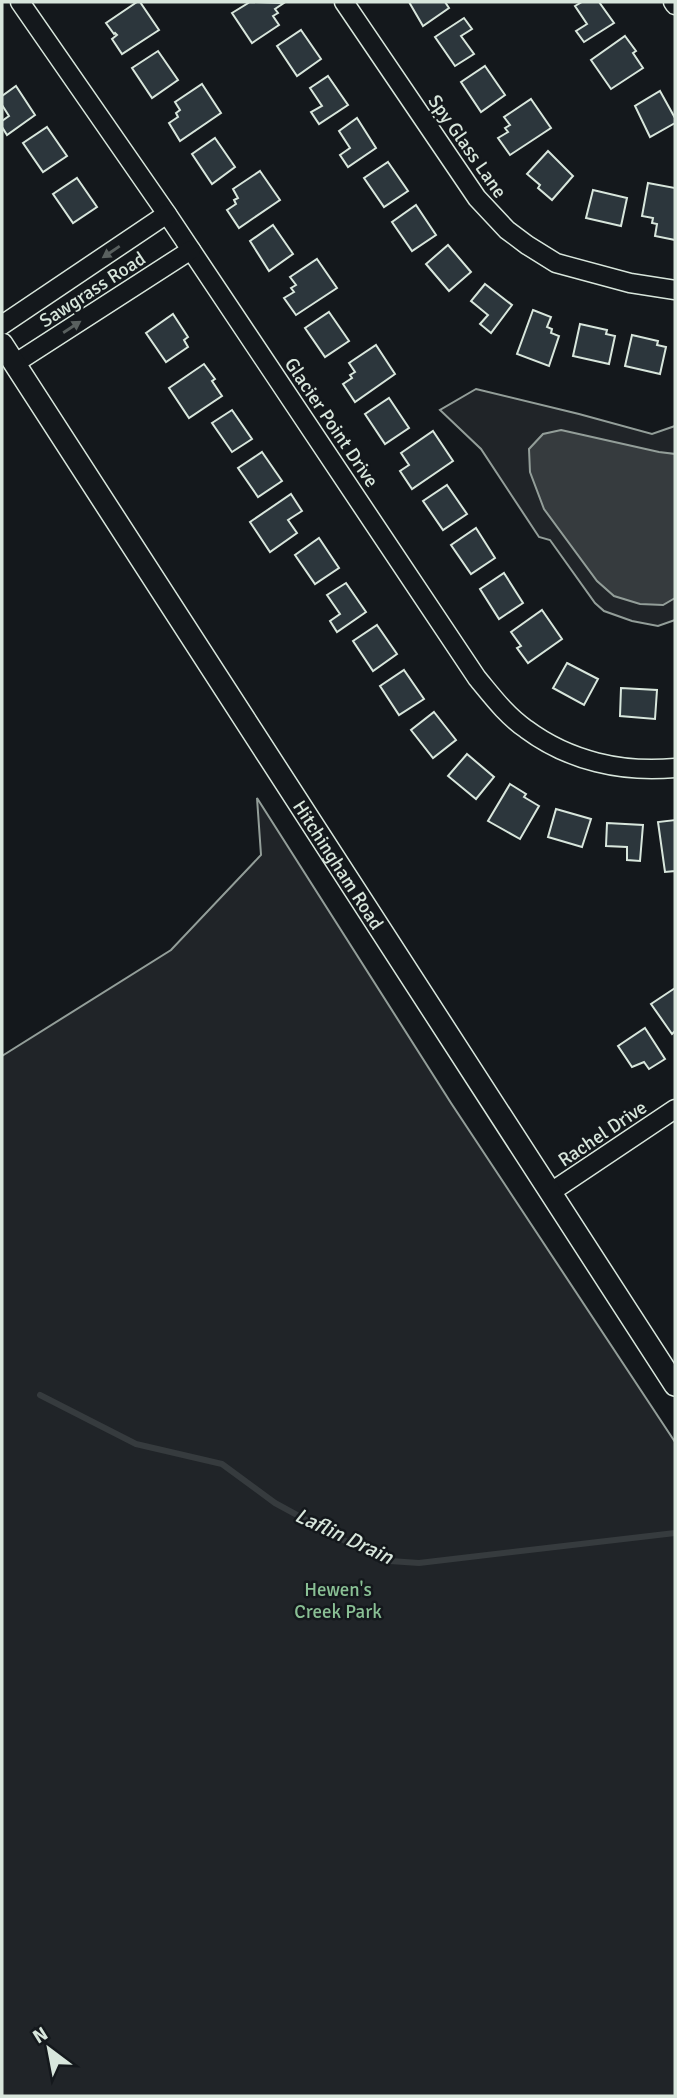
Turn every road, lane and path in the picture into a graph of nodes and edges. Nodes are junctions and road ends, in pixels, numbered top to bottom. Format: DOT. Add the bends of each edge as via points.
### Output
graph roads {
  1 [pos="20,2"];
  2 [pos="344,2"];
  3 [pos="167,214"];
  4 [pos="191,250"];
  5 [pos="675,290"];
  6 [pos="2,325"];
  7 [pos="2,344"];
  8 [pos="14,364"];
  9 [pos="675,768"];
  10 [pos="675,1109"];
  11 [pos="551,1192"];
  12 [pos="675,1385"];
  1 -- 3 [label="street, Glacier Point Drive"];
  2 -- 5 [label="street, Spy Glass Lane" via="477,198 507,230 556,263"];
  3 -- 4 [label="street, Glacier Point Drive"];
  3 -- 6 [label="street, Sawgrass Road, one-way"];
  8 -- 4 [label="street, Sawgrass Road, one-way"];
  4 -- 9 [label="street, Glacier Point Drive" via="477,678 502,708 524,728 575,755 636,770"];
  7 -- 8 [label="street, Hitchingham Road"];
  8 -- 11 [label="street, Hitchingham Road"];
  10 -- 11 [label="street, Rachel Drive"];
  11 -- 12 [label="street, Hitchingham Road"];
}
